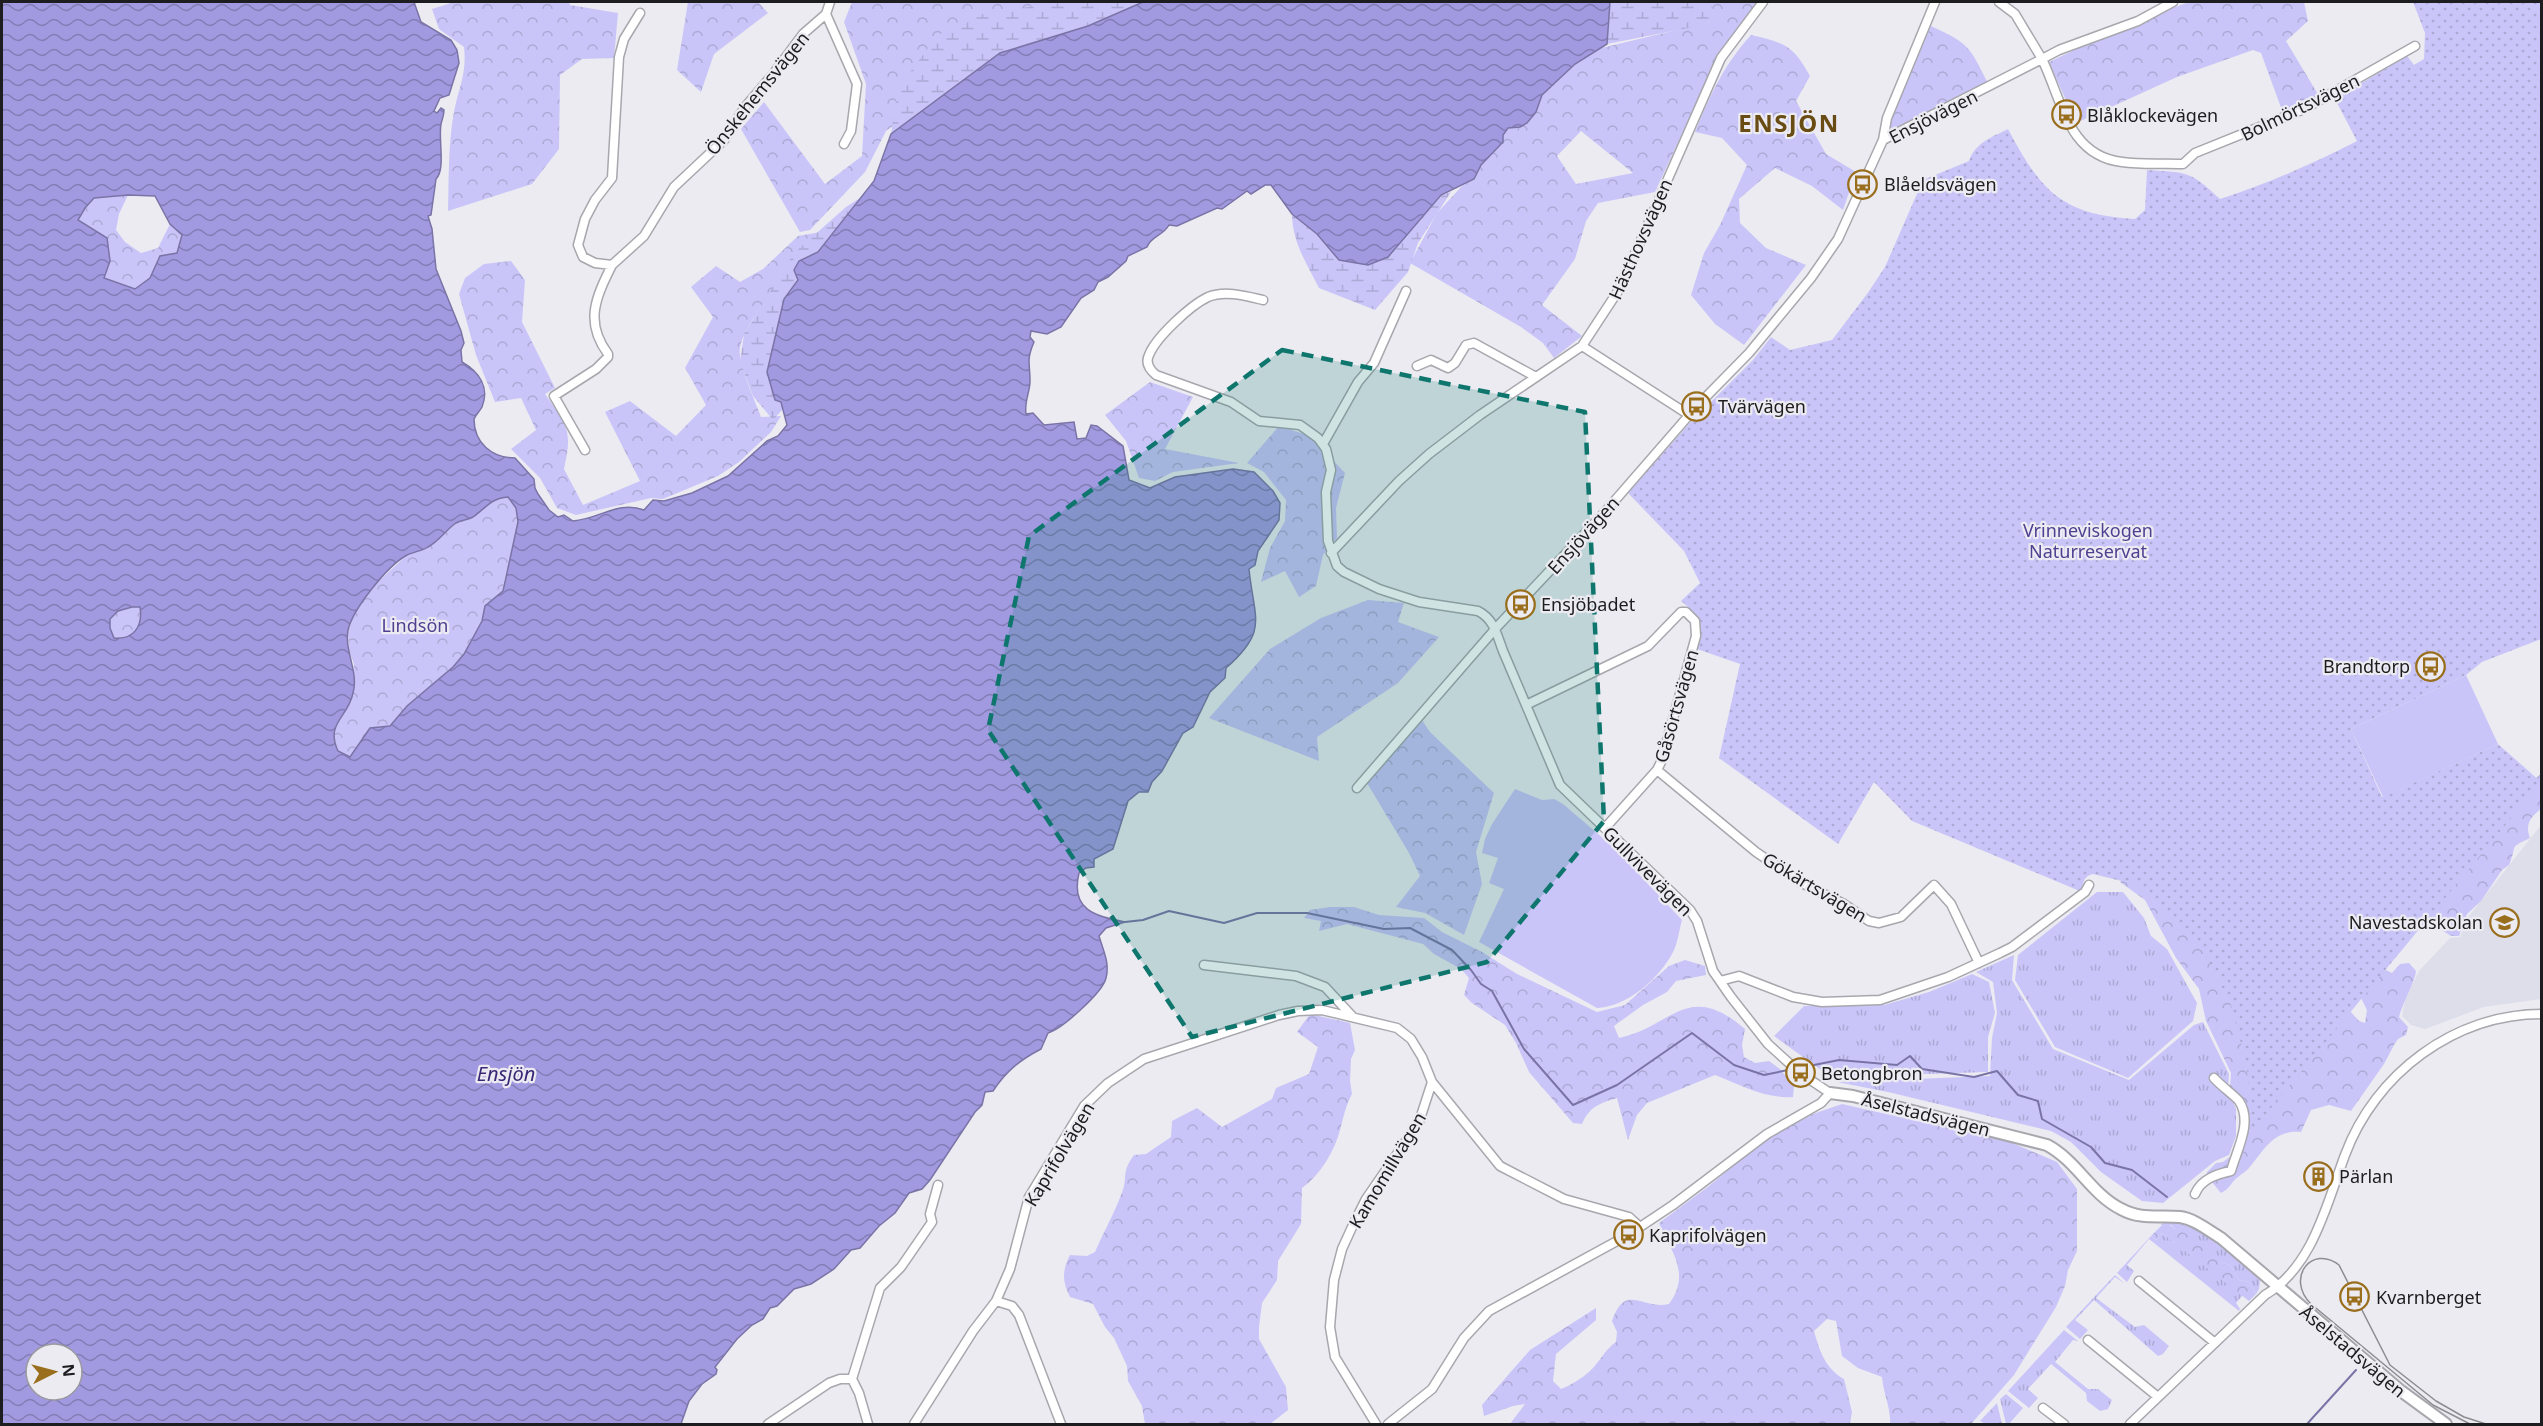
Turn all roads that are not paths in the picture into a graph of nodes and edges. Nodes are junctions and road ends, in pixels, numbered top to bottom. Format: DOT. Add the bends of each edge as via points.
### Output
graph roads {
  1 [pos="830,2"];
  2 [pos="1763,2"];
  3 [pos="1935,2"];
  4 [pos="1999,2"];
  5 [pos="2174,2"];
  6 [pos="640,13"];
  7 [pos="826,14"];
  8 [pos="2415,46"];
  9 [pos="2042,59"];
  10 [pos="1882,140"];
  11 [pos="844,144"];
  12 [pos="598,263"];
  13 [pos="612,265"];
  14 [pos="605,279"];
  15 [pos="1406,291"];
  16 [pos="1263,300"];
  17 [pos="1582,346"];
  18 [pos="1418,366"];
  19 [pos="1536,377"];
  20 [pos="1689,415"];
  21 [pos="1323,444"];
  22 [pos="585,450"];
  23 [pos="1331,553"];
  24 [pos="1496,628"];
  25 [pos="1526,705"];
  26 [pos="1657,770"];
  27 [pos="1357,788"];
  28 [pos="1605,828"];
  29 [pos="2089,885"];
  30 [pos="1979,963"];
  31 [pos="1204,965"];
  32 [pos="1720,981"];
  33 [pos="2541,1014"];
  34 [pos="1352,1017"];
  35 [pos="2214,1078"];
  36 [pos="1432,1082"];
  37 [pos="1830,1093"];
  38 [pos="938,1185"];
  39 [pos="2195,1194"];
  40 [pos="1640,1227"];
  41 [pos="2139,1281"];
  42 [pos="2277,1288"];
  43 [pos="996,1301"];
  44 [pos="2088,1340"];
  45 [pos="2215,1343"];
  46 [pos="852,1379"];
  47 [pos="2158,1397"];
  48 [pos="2043,1408"];
  49 [pos="768,1425"];
  50 [pos="868,1425"];
  51 [pos="914,1425"];
  52 [pos="1061,1425"];
  53 [pos="1376,1425"];
  54 [pos="1388,1425"];
  55 [pos="2064,1425"];
  56 [pos="2130,1425"];
  57 [pos="2446,1425"];
  1 -- 7 [label="street"];
  2 -- 17 [label="street, Hästhovsvägen" via="1721,58 1620,288"];
  3 -- 10 [label="street" via="1887,118"];
  4 -- 9 [label="street" via="2015,14"];
  5 -- 9 [label="street" via="2138,21"];
  6 -- 12 [label="street" via="624,39 619,57 612,178 590,209 578,245 583,257"];
  7 -- 11 [label="street" via="857,84 851,131"];
  7 -- 13 [label="street, Önskehemsvägen" via="802,34 724,140 674,188 644,236"];
  8 -- 9 [label="street, Bolmörtsvägen" via="2304,109 2195,153 2183,164 2120,162 2092,153 2070,126"];
  9 -- 10 [label="street, Ensjövägen"];
  10 -- 20 [label="street, Ensjövägen" via="1828,256 1749,353"];
  12 -- 13 [label="street"];
  12 -- 14 [label="street"];
  13 -- 14 [label="street, Önskehemsvägen"];
  14 -- 22 [label="street, Önskehemsvägen" via="593,320 608,357 554,396"];
  15 -- 21 [label="street" via="1374,363 1358,382"];
  16 -- 21 [label="street" via="1232,294 1208,297 1177,321 1156,345 1149,354 1150,370 1231,402 1259,421 1300,425"];
  17 -- 19 [label="street, Hästhovsvägen"];
  17 -- 20 [label="street"];
  18 -- 19 [label="street" via="1431,360 1448,368 1466,345 1474,343"];
  19 -- 23 [label="street, Hästhovsvägen" via="1429,454"];
  20 -- 24 [label="street, Ensjövägen"];
  21 -- 23 [label="street" via="1331,470 1326,492"];
  23 -- 24 [label="street" via="1336,566 1354,578 1429,606 1478,611"];
  24 -- 25 [label="street, Gullvivevägen"];
  24 -- 27 [label="street, Ensjövägen"];
  25 -- 26 [label="street, Gåsörtsvägen" via="1648,646 1677,615 1686,612 1695,621 1696,636"];
  25 -- 28 [label="street, Gullvivevägen" via="1560,786"];
  26 -- 28 [label="street, Gåsörtsvägen"];
  26 -- 30 [label="street, Gökärtsvägen" via="1756,852 1869,921 1879,923 1901,917 1934,885 1951,904"];
  28 -- 32 [label="street, Gullvivevägen" via="1690,910"];
  29 -- 30 [label="street" via="2085,892 2012,946"];
  30 -- 32 [label="street" via="1927,984 1865,1002 1793,997 1739,976"];
  31 -- 34 [label="street" via="1296,976 1325,987"];
  32 -- 37 [label="street, Gullvivevägen" via="1768,1044"];
  33 -- 42 [label="street" via="2484,1023 2449,1037 2388,1082 2356,1130 2312,1242"];
  34 -- 36 [label="street, Kaprifolvägen" via="1397,1028 1411,1039"];
  34 -- 43 [label="street, Kaprifolvägen" via="1312,1010 1279,1015 1144,1059 1108,1083 1084,1106 1029,1197 1010,1269"];
  35 -- 39 [label="street" via="2237,1099 2245,1123 2231,1171 2215,1175 2198,1186"];
  36 -- 40 [label="street, Kaprifolvägen" via="1500,1166 1564,1199 1629,1217"];
  36 -- 53 [label="street, Kamomillvägen" via="1419,1122 1366,1199 1353,1225 1336,1266 1332,1290 1330,1327 1335,1357"];
  37 -- 40 [label="street"];
  37 -- 42 [label="street, Åselstadsvägen" via="2047,1145 2061,1152 2120,1209 2150,1218 2181,1217 2198,1224 2222,1239"];
  38 -- 46 [label="street" via="930,1214 932,1222 901,1267 880,1288"];
  40 -- 54 [label="street" via="1489,1311 1464,1338 1431,1389"];
  41 -- 45 [label="street"];
  42 -- 45 [label="street"];
  42 -- 57 [label="street, Åselstadsvägen"];
  43 -- 51 [label="street, Kaprifolvägen"];
  43 -- 52 [label="street" via="1016,1310"];
  44 -- 47 [label="street"];
  45 -- 47 [label="street"];
  46 -- 49 [label="street" via="829,1383"];
  46 -- 50 [label="street"];
  47 -- 56 [label="street"];
  48 -- 55 [label="street"];
}
